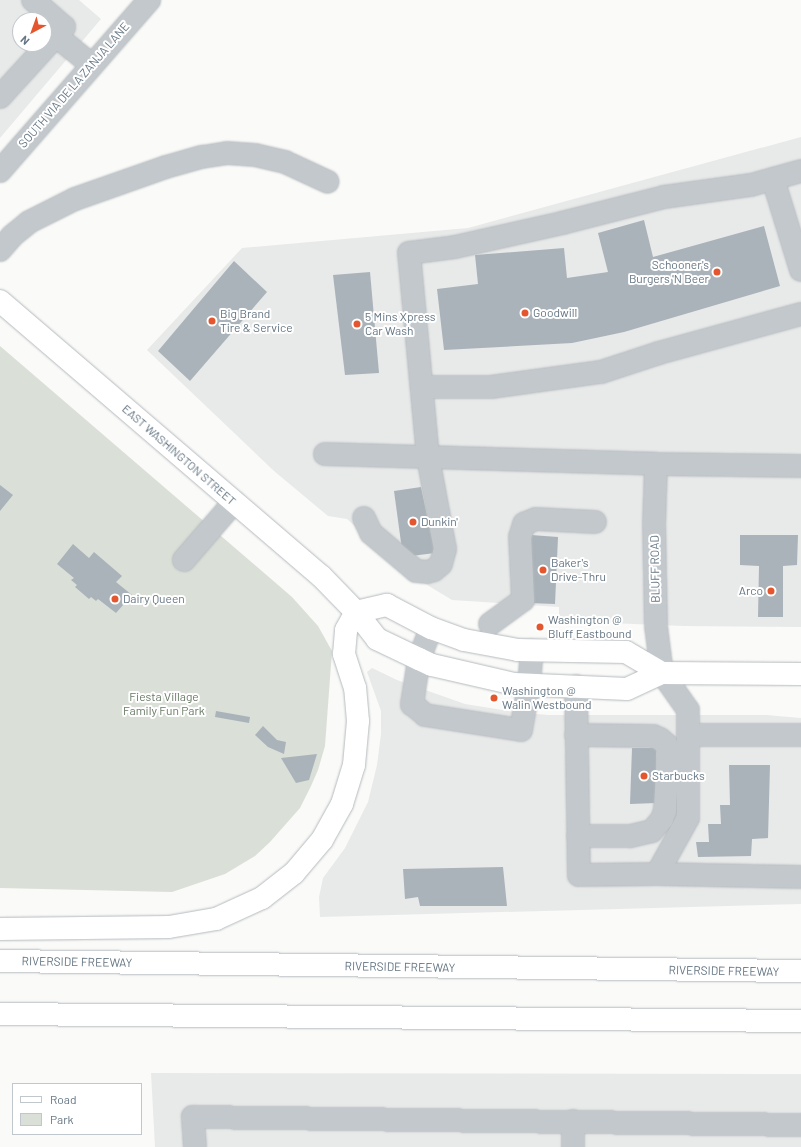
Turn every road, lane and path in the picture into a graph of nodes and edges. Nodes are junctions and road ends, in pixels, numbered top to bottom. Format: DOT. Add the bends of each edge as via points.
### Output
graph roads {
  1 [pos="33,0"];
  2 [pos="149,0"];
  3 [pos="56,36"];
  4 [pos="92,65"];
  5 [pos="0,97"];
  6 [pos="0,171"];
  7 [pos="801,171"];
  8 [pos="773,179"];
  9 [pos="328,182"];
  10 [pos="0,250"];
  11 [pos="801,270"];
  12 [pos="0,301"];
  13 [pos="801,314"];
  14 [pos="422,387"];
  15 [pos="326,454"];
  16 [pos="428,457"];
  17 [pos="656,464"];
  18 [pos="801,466"];
  19 [pos="234,502"];
  20 [pos="364,518"];
  21 [pos="595,522"];
  22 [pos="184,560"];
  23 [pos="356,612"];
  24 [pos="490,624"];
  25 [pos="431,628"];
  26 [pos="532,650"];
  27 [pos="419,659"];
  28 [pos="662,673"];
  29 [pos="801,674"];
  30 [pos="529,684"];
  31 [pos="576,686"];
  32 [pos="576,735"];
  33 [pos="688,735"];
  34 [pos="801,735"];
  35 [pos="578,836"];
  36 [pos="657,874"];
  37 [pos="801,877"];
  38 [pos="0,929"];
  39 [pos="0,961"];
  40 [pos="801,972"];
  41 [pos="0,1014"];
  42 [pos="801,1021"];
  43 [pos="574,1121"];
  44 [pos="801,1125"];
  45 [pos="195,1147"];
  46 [pos="573,1147"];
  1 -- 3 [label="street" via="64,27"];
  2 -- 4 [label="street, SOUTH VIA DE LA ZANJA LANE"];
  3 -- 4 [label="street"];
  3 -- 5 [label="street"];
  4 -- 6 [label="street, SOUTH VIA DE LA ZANJA LANE"];
  7 -- 8 [label="street"];
  8 -- 11 [label="street"];
  8 -- 14 [label="street" via="751,185 664,197 455,247 409,253"];
  9 -- 10 [label="street" via="284,162 255,155 227,153 202,157 75,199 29,222"];
  12 -- 19 [label="main road, EAST WASHINGTON STREET"];
  13 -- 14 [label="street" via="659,353 601,372 491,387"];
  14 -- 16 [label="street"];
  15 -- 16 [label="street"];
  16 -- 17 [label="street"];
  16 -- 20 [label="street" via="445,549 441,564 427,572 416,571 371,533"];
  17 -- 18 [label="street"];
  17 -- 28 [label="street, BLUFF ROAD" via="656,626"];
  19 -- 22 [label="street"];
  19 -- 23 [label="main road, EAST WASHINGTON STREET" via="321,576"];
  21 -- 24 [label="street" via="536,519 524,524 520,536 523,600"];
  23 -- 25 [label="main road, EAST WASHINGTON STREET" via="387,605"];
  23 -- 27 [label="main road, EAST WASHINGTON STREET" via="377,639"];
  23 -- 38 [label="main road" via="346,630 344,654 355,688 358,721 354,765 342,804 325,834 294,872 262,898 216,919 169,927"];
  25 -- 26 [label="main road, EAST WASHINGTON STREET" via="464,640 518,650"];
  25 -- 27 [label="street"];
  26 -- 28 [label="main road, EAST WASHINGTON STREET" via="626,652"];
  26 -- 30 [label="street"];
  27 -- 30 [label="main road, EAST WASHINGTON STREET" via="467,674 514,684"];
  27 -- 30 [label="street" via="412,704 425,715 521,730"];
  28 -- 29 [label="main road, EAST WASHINGTON STREET"];
  28 -- 31 [label="main road, EAST WASHINGTON STREET" via="627,689"];
  28 -- 33 [label="street" via="688,710"];
  30 -- 31 [label="main road, EAST WASHINGTON STREET"];
  31 -- 32 [label="street"];
  32 -- 35 [label="street"];
  32 -- 35 [label="street" via="653,736 660,738 668,750 665,810 662,819 652,831 630,836"];
  33 -- 34 [label="street"];
  33 -- 36 [label="street" via="688,818"];
  35 -- 36 [label="street" via="578,875"];
  36 -- 37 [label="street"];
  39 -- 40 [label="main road, RIVERSIDE FREEWAY"];
  41 -- 42 [label="main road"];
  43 -- 44 [label="street"];
  43 -- 45 [label="street" via="193,1117"];
  43 -- 46 [label="street"];
}
